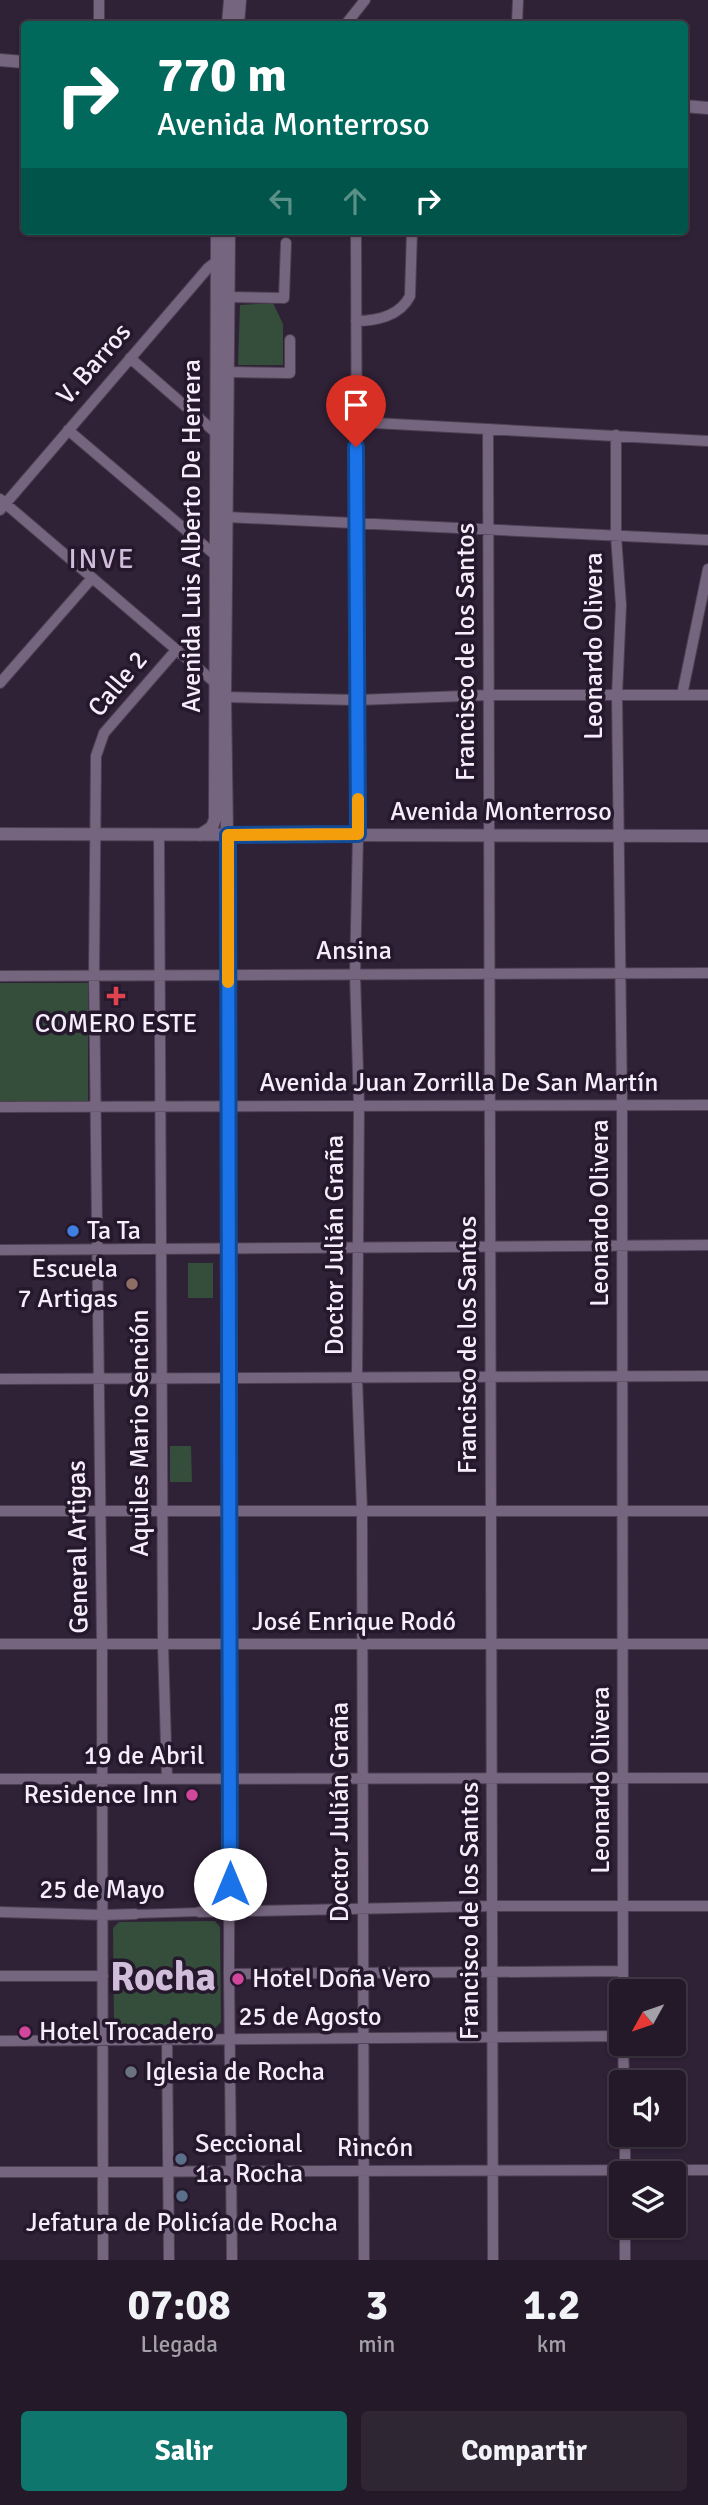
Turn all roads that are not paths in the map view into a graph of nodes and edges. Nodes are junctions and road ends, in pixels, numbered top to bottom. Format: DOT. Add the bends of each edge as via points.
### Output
graph roads {
  1 [pos="99,0"];
  2 [pos="230,0"];
  3 [pos="240,0"];
  4 [pos="365,0"];
  5 [pos="518,0"];
  6 [pos="99,21"];
  7 [pos="228,21"];
  8 [pos="238,21"];
  9 [pos="348,21"];
  10 [pos="517,21"];
  11 [pos="0,60"];
  12 [pos="21,62"];
  13 [pos="688,106"];
  14 [pos="708,108"];
  15 [pos="218,235"];
  16 [pos="228,235"];
  17 [pos="356,235"];
  18 [pos="412,235"];
  19 [pos="286,243"];
  20 [pos="223,261"];
  21 [pos="229,297"];
  22 [pos="356,321"];
  23 [pos="290,340"];
  24 [pos="130,358"];
  25 [pos="228,372"];
  26 [pos="356,422"];
  27 [pos="68,429"];
  28 [pos="488,429"];
  29 [pos="221,434"];
  30 [pos="616,435"];
  31 [pos="708,442"];
  32 [pos="2,504"];
  33 [pos="226,517"];
  34 [pos="356,523"];
  35 [pos="488,530"];
  36 [pos="617,536"];
  37 [pos="708,540"];
  38 [pos="214,554"];
  39 [pos="708,569"];
  40 [pos="92,578"];
  41 [pos="177,649"];
  42 [pos="214,681"];
  43 [pos="0,683"];
  44 [pos="489,695"];
  45 [pos="617,695"];
  46 [pos="682,695"];
  47 [pos="708,695"];
  48 [pos="225,697"];
  49 [pos="358,699"];
  50 [pos="0,834"];
  51 [pos="96,834"];
  52 [pos="358,834"];
  53 [pos="159,835"];
  54 [pos="200,835"];
  55 [pos="228,835"];
  56 [pos="489,835"];
  57 [pos="618,835"];
  58 [pos="708,836"];
  59 [pos="708,973"];
  60 [pos="159,974"];
  61 [pos="228,974"];
  62 [pos="355,974"];
  63 [pos="489,974"];
  64 [pos="620,974"];
  65 [pos="94,975"];
  66 [pos="0,976"];
  67 [pos="160,1105"];
  68 [pos="708,1105"];
  69 [pos="96,1106"];
  70 [pos="228,1106"];
  71 [pos="359,1106"];
  72 [pos="622,1106"];
  73 [pos="0,1107"];
  74 [pos="490,1107"];
  75 [pos="622,1245"];
  76 [pos="708,1245"];
  77 [pos="490,1246"];
  78 [pos="228,1248"];
  79 [pos="357,1248"];
  80 [pos="98,1249"];
  81 [pos="162,1249"];
  82 [pos="0,1250"];
  83 [pos="491,1376"];
  84 [pos="623,1376"];
  85 [pos="708,1376"];
  86 [pos="0,1379"];
  87 [pos="357,1379"];
  88 [pos="100,1380"];
  89 [pos="162,1380"];
  90 [pos="230,1380"];
  91 [pos="0,1511"];
  92 [pos="100,1511"];
  93 [pos="362,1511"];
  94 [pos="492,1511"];
  95 [pos="623,1511"];
  96 [pos="708,1511"];
  97 [pos="164,1512"];
  98 [pos="230,1512"];
  99 [pos="0,1644"];
  100 [pos="102,1644"];
  101 [pos="163,1644"];
  102 [pos="229,1644"];
  103 [pos="362,1644"];
  104 [pos="708,1644"];
  105 [pos="492,1645"];
  106 [pos="624,1645"];
  107 [pos="492,1778"];
  108 [pos="624,1778"];
  109 [pos="0,1779"];
  110 [pos="103,1779"];
  111 [pos="167,1779"];
  112 [pos="230,1779"];
  113 [pos="362,1779"];
  114 [pos="708,1779"];
  115 [pos="624,1905"];
  116 [pos="493,1906"];
  117 [pos="708,1906"];
  118 [pos="363,1909"];
  119 [pos="230,1911"];
  120 [pos="0,1912"];
  121 [pos="200,1912"];
  122 [pos="135,1914"];
  123 [pos="103,1915"];
  124 [pos="623,1971"];
  125 [pos="493,1972"];
  126 [pos="363,1973"];
  127 [pos="229,1974"];
  128 [pos="0,1976"];
  129 [pos="103,1976"];
  130 [pos="623,1979"];
  131 [pos="609,2036"];
  132 [pos="493,2038"];
  133 [pos="363,2039"];
  134 [pos="167,2040"];
  135 [pos="230,2040"];
  136 [pos="0,2041"];
  137 [pos="103,2041"];
  138 [pos="494,2169"];
  139 [pos="686,2170"];
  140 [pos="708,2170"];
  141 [pos="232,2171"];
  142 [pos="364,2171"];
  143 [pos="609,2171"];
  144 [pos="0,2172"];
  145 [pos="103,2172"];
  146 [pos="169,2172"];
  147 [pos="625,2238"];
  148 [pos="103,2260"];
  149 [pos="169,2260"];
  150 [pos="232,2260"];
  151 [pos="364,2260"];
  152 [pos="493,2260"];
  153 [pos="625,2260"];
  1 -- 6 [label="street"];
  2 -- 7 [label="street"];
  3 -- 8 [label="street"];
  4 -- 9 [label="street"];
  5 -- 10 [label="street"];
  11 -- 12 [label="street"];
  13 -- 14 [label="street"];
  15 -- 20 [label="street, Avenida Luis Alberto De Herrera"];
  16 -- 20 [label="street, Avenida Luis Alberto De Herrera"];
  17 -- 22 [label="street, Doctor Julián Graña"];
  18 -- 22 [label="street" via="407,301 380,320"];
  19 -- 21 [label="street" via="285,298"];
  20 -- 21 [label="street, Avenida Luis Alberto De Herrera"];
  20 -- 24 [label="street, V. Barros" via="208,268"];
  20 -- 29 [label="street, Avenida Luis Alberto De Herrera"];
  21 -- 25 [label="street, Avenida Luis Alberto De Herrera"];
  22 -- 26 [label="street, Doctor Julián Graña"];
  23 -- 25 [label="street" via="290,373"];
  24 -- 27 [label="street, V. Barros"];
  24 -- 29 [label="street"];
  25 -- 29 [label="street, Avenida Luis Alberto De Herrera"];
  26 -- 28 [label="street"];
  26 -- 34 [label="street, Doctor Julián Graña"];
  27 -- 32 [label="street, V. Barros"];
  27 -- 38 [label="street"];
  28 -- 30 [label="street"];
  28 -- 35 [label="street, Francisco de los Santos"];
  29 -- 33 [label="street, Avenida Luis Alberto De Herrera"];
  29 -- 38 [label="street, Avenida Luis Alberto De Herrera"];
  30 -- 31 [label="street"];
  30 -- 36 [label="street, Leonardo Olivera"];
  32 -- 40 [label="street"];
  33 -- 34 [label="street"];
  33 -- 48 [label="street, Avenida Luis Alberto De Herrera"];
  34 -- 35 [label="street"];
  34 -- 49 [label="street, Doctor Julián Graña"];
  35 -- 36 [label="street"];
  35 -- 44 [label="street, Francisco de los Santos"];
  36 -- 37 [label="street"];
  36 -- 45 [label="street, Leonardo Olivera" via="621,605"];
  38 -- 42 [label="street, Avenida Luis Alberto De Herrera"];
  39 -- 46 [label="street"];
  40 -- 41 [label="street"];
  40 -- 43 [label="street"];
  41 -- 42 [label="street"];
  41 -- 51 [label="street, Calle 2" via="104,733 96,756"];
  42 -- 48 [label="street"];
  42 -- 54 [label="street, Avenida Luis Alberto De Herrera" via="215,819"];
  44 -- 45 [label="street"];
  44 -- 49 [label="street"];
  44 -- 56 [label="street, Francisco de los Santos"];
  45 -- 46 [label="street"];
  45 -- 57 [label="street, Leonardo Olivera"];
  46 -- 47 [label="street"];
  48 -- 49 [label="street"];
  48 -- 55 [label="street, Avenida Luis Alberto De Herrera"];
  49 -- 52 [label="street, Doctor Julián Graña"];
  50 -- 51 [label="street, Avenida Monterroso"];
  51 -- 53 [label="street, Avenida Monterroso"];
  51 -- 65 [label="street, General Artigas"];
  52 -- 55 [label="street, Avenida Monterroso"];
  52 -- 56 [label="street, Avenida Monterroso"];
  52 -- 62 [label="street, Doctor Julián Graña"];
  53 -- 54 [label="street, Avenida Monterroso"];
  53 -- 60 [label="street, Aquiles Mario Sención"];
  54 -- 55 [label="street, Avenida Monterroso"];
  55 -- 61 [label="street"];
  56 -- 57 [label="street, Avenida Monterroso"];
  56 -- 63 [label="street, Francisco de los Santos"];
  57 -- 58 [label="street, Avenida Monterroso"];
  57 -- 64 [label="street, Leonardo Olivera"];
  59 -- 64 [label="street, Ansina"];
  60 -- 61 [label="street, Ansina"];
  60 -- 65 [label="street, Ansina"];
  60 -- 67 [label="street, Aquiles Mario Sención"];
  61 -- 62 [label="street, Ansina"];
  61 -- 70 [label="street"];
  62 -- 63 [label="street, Ansina"];
  62 -- 71 [label="street, Doctor Julián Graña"];
  63 -- 64 [label="street, Ansina"];
  63 -- 74 [label="street, Francisco de los Santos"];
  64 -- 72 [label="street, Leonardo Olivera"];
  65 -- 66 [label="street, Ansina"];
  65 -- 69 [label="street, General Artigas"];
  67 -- 69 [label="street, Avenida Juan Zorrilla De San Martín"];
  67 -- 70 [label="street, Avenida Juan Zorrilla De San Martín"];
  67 -- 81 [label="street, Aquiles Mario Sención"];
  68 -- 72 [label="street, Avenida Juan Zorrilla De San Martín"];
  69 -- 73 [label="street, Avenida Juan Zorrilla De San Martín"];
  69 -- 80 [label="street, General Artigas"];
  70 -- 71 [label="street, Avenida Juan Zorrilla De San Martín"];
  70 -- 78 [label="street"];
  71 -- 74 [label="street, Avenida Juan Zorrilla De San Martín"];
  71 -- 79 [label="street, Doctor Julián Graña"];
  72 -- 74 [label="street, Avenida Juan Zorrilla De San Martín"];
  72 -- 75 [label="street, Leonardo Olivera"];
  74 -- 77 [label="street, Francisco de los Santos"];
  75 -- 76 [label="street"];
  75 -- 77 [label="street"];
  75 -- 84 [label="street, Leonardo Olivera"];
  77 -- 79 [label="street"];
  77 -- 83 [label="street, Francisco de los Santos"];
  78 -- 79 [label="street"];
  78 -- 81 [label="street"];
  78 -- 90 [label="street"];
  79 -- 87 [label="street, Doctor Julián Graña"];
  80 -- 81 [label="street"];
  80 -- 82 [label="street"];
  80 -- 88 [label="street, General Artigas"];
  81 -- 89 [label="street, Aquiles Mario Sención"];
  83 -- 84 [label="street"];
  83 -- 87 [label="street"];
  83 -- 94 [label="street, Francisco de los Santos"];
  84 -- 85 [label="street"];
  84 -- 95 [label="street, Leonardo Olivera"];
  86 -- 88 [label="street"];
  87 -- 90 [label="street"];
  87 -- 93 [label="street, Doctor Julián Graña"];
  88 -- 89 [label="street"];
  88 -- 92 [label="street, General Artigas"];
  89 -- 90 [label="street"];
  89 -- 97 [label="street, Aquiles Mario Sención"];
  90 -- 98 [label="street"];
  91 -- 92 [label="street"];
  92 -- 97 [label="street"];
  92 -- 100 [label="street, General Artigas"];
  93 -- 94 [label="street"];
  93 -- 98 [label="street"];
  93 -- 103 [label="street, Doctor Julián Graña"];
  94 -- 95 [label="street"];
  94 -- 105 [label="street, Francisco de los Santos"];
  95 -- 96 [label="street"];
  95 -- 106 [label="street, Leonardo Olivera"];
  97 -- 98 [label="street"];
  97 -- 101 [label="street, Aquiles Mario Sención"];
  98 -- 102 [label="street"];
  99 -- 100 [label="street, José Enrique Rodó"];
  100 -- 101 [label="street, José Enrique Rodó"];
  100 -- 110 [label="street, General Artigas"];
  101 -- 102 [label="street, José Enrique Rodó"];
  101 -- 111 [label="street, Aquiles Mario Sención"];
  102 -- 103 [label="street, José Enrique Rodó"];
  102 -- 112 [label="street"];
  103 -- 105 [label="street, José Enrique Rodó"];
  103 -- 113 [label="street, Doctor Julián Graña"];
  104 -- 106 [label="street, José Enrique Rodó"];
  105 -- 106 [label="street, José Enrique Rodó"];
  105 -- 107 [label="street, Francisco de los Santos"];
  106 -- 108 [label="street, Leonardo Olivera"];
  107 -- 108 [label="street, 19 de Abril"];
  107 -- 113 [label="street, 19 de Abril"];
  107 -- 116 [label="street, Francisco de los Santos"];
  108 -- 114 [label="street, 19 de Abril"];
  108 -- 115 [label="street, Leonardo Olivera"];
  109 -- 110 [label="street, 19 de Abril"];
  110 -- 111 [label="street, 19 de Abril"];
  110 -- 123 [label="street, General Artigas"];
  111 -- 112 [label="street, 19 de Abril"];
  112 -- 113 [label="street, 19 de Abril"];
  112 -- 119 [label="street"];
  113 -- 118 [label="street, Doctor Julián Graña"];
  115 -- 116 [label="street, 25 de Mayo"];
  115 -- 117 [label="street, 25 de Mayo"];
  115 -- 124 [label="street, Leonardo Olivera"];
  116 -- 118 [label="street, 25 de Mayo"];
  116 -- 125 [label="street, Francisco de los Santos"];
  118 -- 119 [label="street, 25 de Mayo"];
  118 -- 126 [label="street, Doctor Julián Graña"];
  119 -- 121 [label="street, 25 de Mayo"];
  119 -- 127 [label="street"];
  120 -- 123 [label="street, 25 de Mayo"];
  121 -- 122 [label="street, 25 de Mayo"];
  122 -- 123 [label="street, 25 de Mayo"];
  123 -- 129 [label="street, General Artigas"];
  124 -- 125 [label="street"];
  124 -- 130 [label="street, Leonardo Olivera"];
  125 -- 126 [label="street"];
  125 -- 132 [label="street, Francisco de los Santos"];
  126 -- 127 [label="street"];
  126 -- 133 [label="street, Doctor Julián Graña"];
  127 -- 135 [label="street"];
  128 -- 129 [label="street"];
  129 -- 137 [label="street, General Artigas"];
  131 -- 132 [label="street, 25 de Agosto"];
  132 -- 133 [label="street, 25 de Agosto"];
  132 -- 138 [label="street, Francisco de los Santos"];
  133 -- 135 [label="street, 25 de Agosto"];
  133 -- 142 [label="street, Doctor Julián Graña"];
  134 -- 135 [label="street, 25 de Agosto"];
  134 -- 137 [label="street, 25 de Agosto"];
  134 -- 146 [label="street"];
  135 -- 141 [label="street"];
  136 -- 137 [label="street, 25 de Agosto"];
  137 -- 145 [label="street, General Artigas"];
  138 -- 142 [label="street, Rincón"];
  138 -- 143 [label="street, Rincón"];
  138 -- 152 [label="street, Francisco de los Santos"];
  139 -- 140 [label="street, Rincón"];
  141 -- 142 [label="street, Rincón"];
  141 -- 146 [label="street, Rincón"];
  141 -- 150 [label="street"];
  142 -- 151 [label="street, Doctor Julián Graña"];
  144 -- 145 [label="street, Rincón"];
  145 -- 146 [label="street, Rincón"];
  145 -- 148 [label="street, General Artigas"];
  146 -- 149 [label="street"];
  147 -- 153 [label="street"];
}
